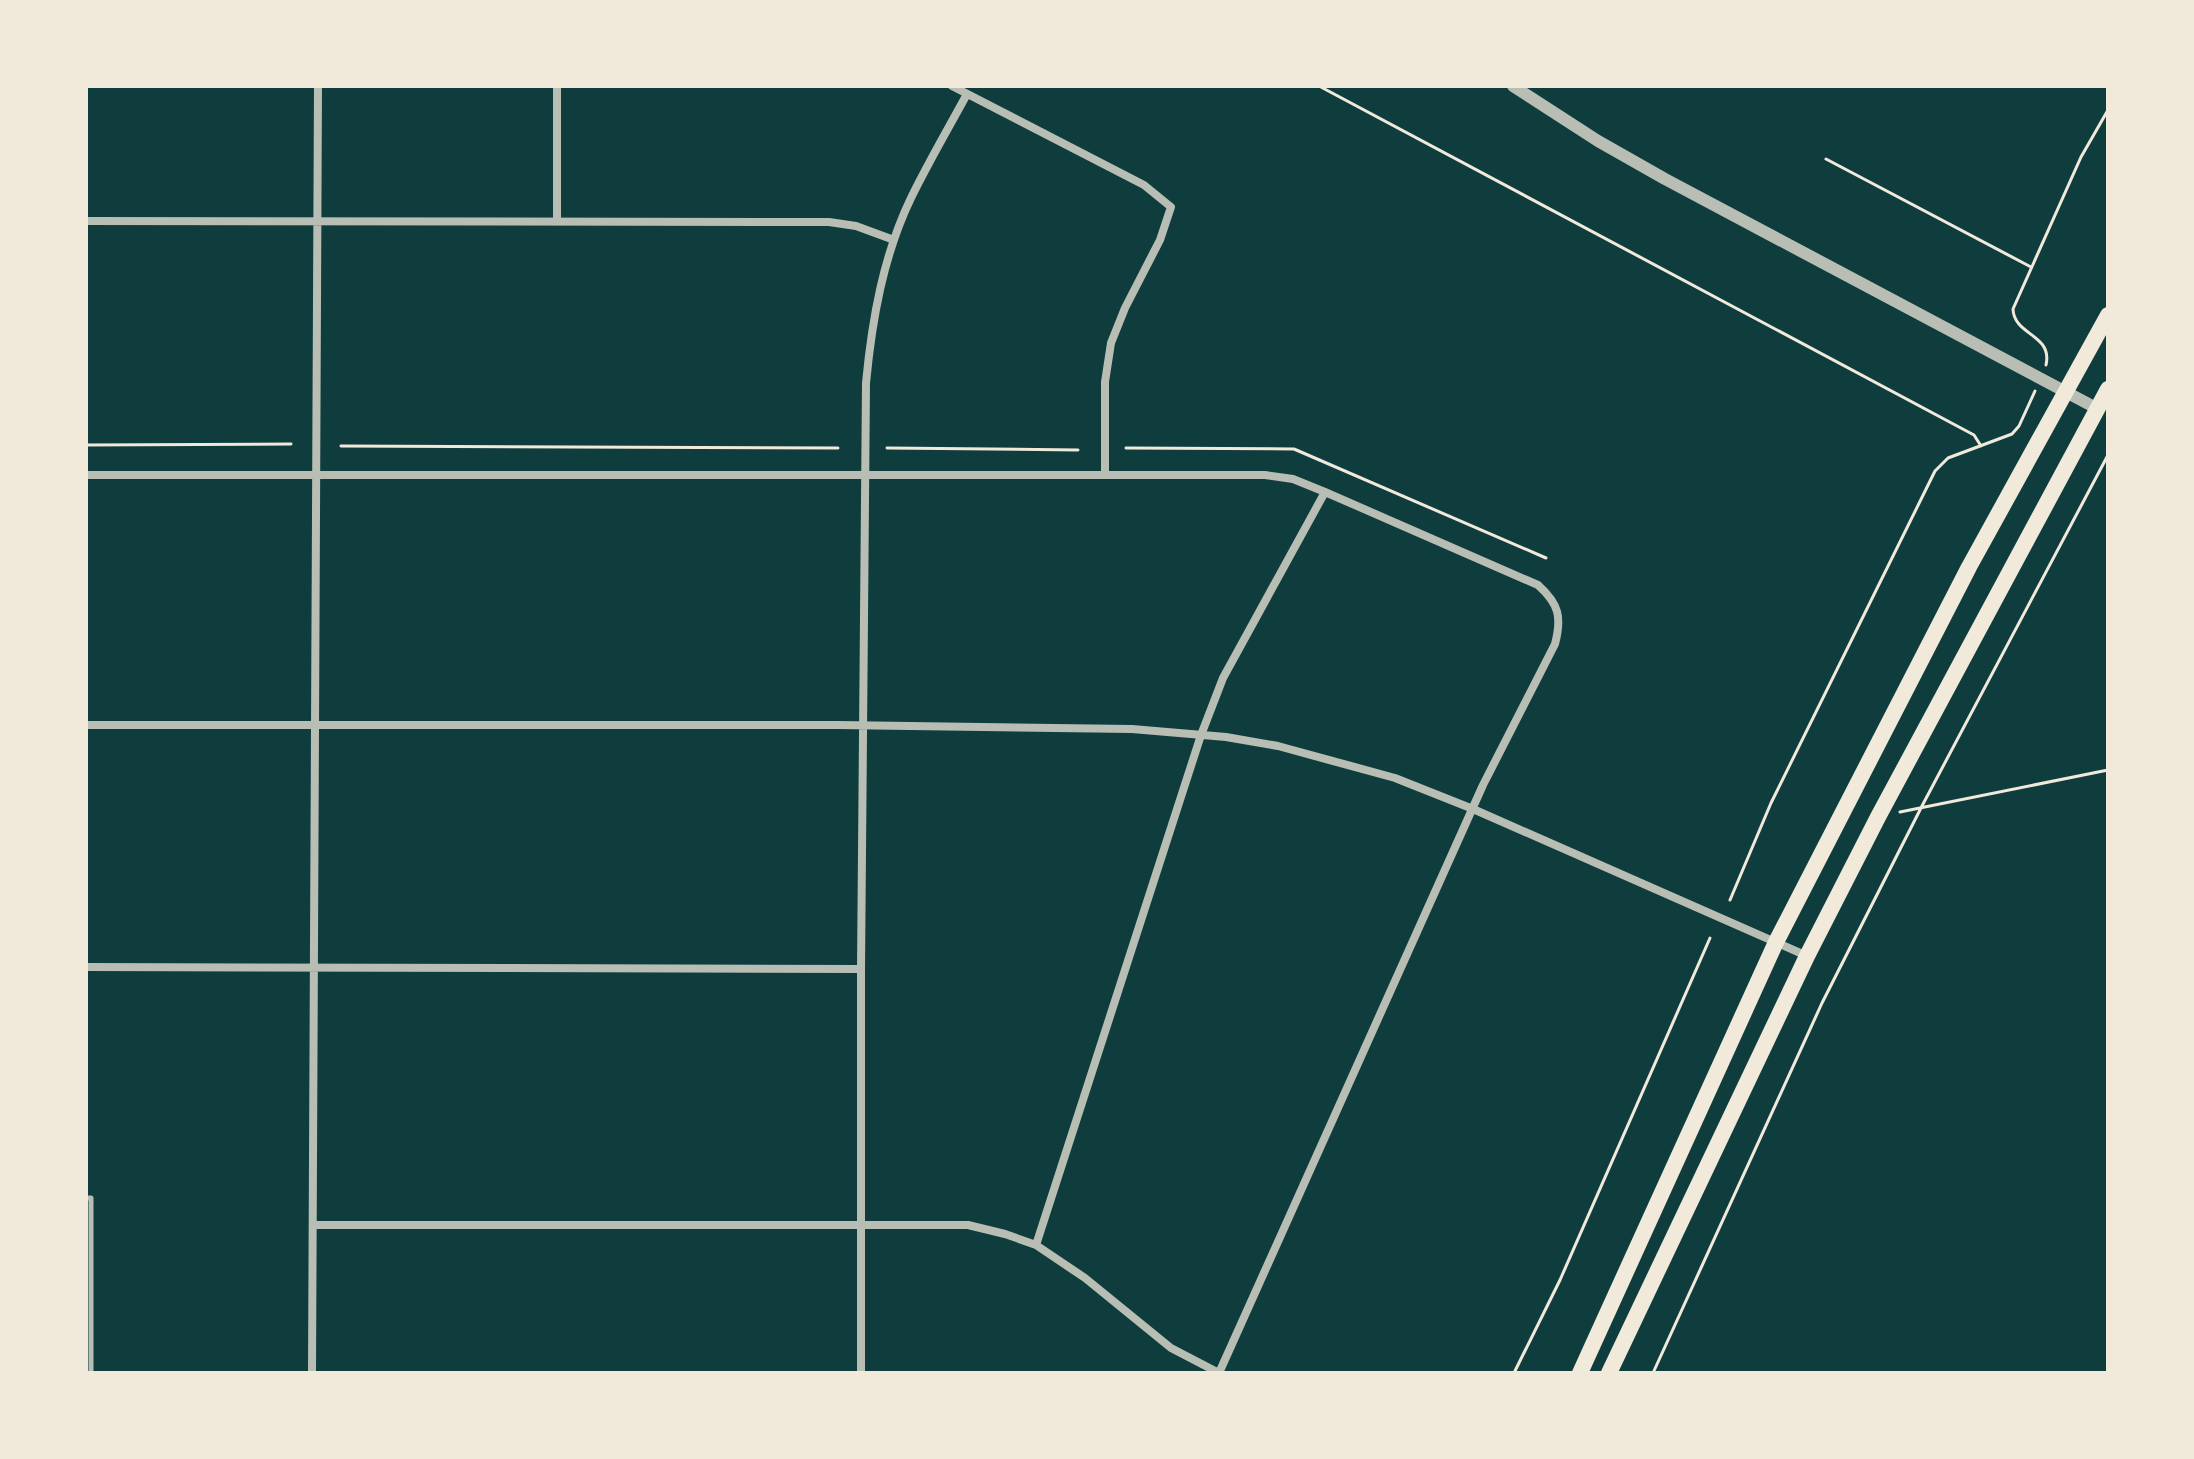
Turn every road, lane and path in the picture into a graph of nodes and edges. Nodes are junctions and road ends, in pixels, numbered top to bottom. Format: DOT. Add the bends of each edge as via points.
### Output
graph roads {
  1 [pos="318,86"];
  2 [pos="557,86"];
  3 [pos="952,86"];
  4 [pos="1319,86"];
  5 [pos="1513,86"];
  6 [pos="967,94"];
  7 [pos="2108,110"];
  8 [pos="1826,159"];
  9 [pos="86,221"];
  10 [pos="557,221"];
  11 [pos="318,222"];
  12 [pos="894,240"];
  13 [pos="2031,267"];
  14 [pos="2108,315"];
  15 [pos="2040,378"];
  16 [pos="2108,389"];
  17 [pos="2065,392"];
  18 [pos="2098,409"];
  19 [pos="291,444"];
  20 [pos="86,445"];
  21 [pos="341,446"];
  22 [pos="1982,447"];
  23 [pos="838,448"];
  24 [pos="887,448"];
  25 [pos="1078,450"];
  26 [pos="2108,455"];
  27 [pos="86,475"];
  28 [pos="317,475"];
  29 [pos="1105,475"];
  30 [pos="864,476"];
  31 [pos="1325,492"];
  32 [pos="86,725"];
  33 [pos="315,726"];
  34 [pos="863,726"];
  35 [pos="1201,735"];
  36 [pos="2108,770"];
  37 [pos="1922,806"];
  38 [pos="1473,809"];
  39 [pos="1878,817"];
  40 [pos="1730,900"];
  41 [pos="1710,938"];
  42 [pos="1776,942"];
  43 [pos="1807,956"];
  44 [pos="86,967"];
  45 [pos="314,968"];
  46 [pos="861,969"];
  47 [pos="86,1198"];
  48 [pos="313,1225"];
  49 [pos="862,1225"];
  50 [pos="1036,1245"];
  51 [pos="91,1373"];
  52 [pos="312,1373"];
  53 [pos="861,1373"];
  54 [pos="1219,1373"];
  55 [pos="1514,1373"];
  56 [pos="1580,1373"];
  57 [pos="1609,1373"];
  58 [pos="1653,1373"];
  1 -- 11 [label="street"];
  2 -- 10 [label="street"];
  3 -- 6 [label="street"];
  4 -- 22 [label="path" via="1974,435"];
  5 -- 15 [label="street" via="1665,179"];
  6 -- 12 [label="street"];
  6 -- 29 [label="street" via="1144,185 1171,207 1111,343 1105,382"];
  7 -- 13 [label="path"];
  8 -- 13 [label="path"];
  9 -- 11 [label="street"];
  10 -- 11 [label="street"];
  10 -- 12 [label="street" via="829,222"];
  11 -- 28 [label="street"];
  12 -- 30 [label="street" via="870,340"];
  13 -- 15 [label="path" via="2013,315 2047,354"];
  14 -- 17 [label="main road"];
  15 -- 17 [label="street"];
  15 -- 22 [label="path" via="2016,430"];
  16 -- 18 [label="main road"];
  17 -- 18 [label="street"];
  17 -- 42 [label="main road"];
  18 -- 39 [label="main road"];
  19 -- 20 [label="path"];
  21 -- 23 [label="path"];
  22 -- 40 [label="path" via="1948,458 1935,471 1771,803"];
  24 -- 25 [label="path"];
  26 -- 37 [label="path"];
  27 -- 28 [label="street"];
  28 -- 30 [label="street"];
  28 -- 33 [label="street"];
  29 -- 30 [label="street"];
  29 -- 31 [label="street" via="1265,475"];
  30 -- 34 [label="street"];
  31 -- 35 [label="street" via="1223,678"];
  31 -- 38 [label="street" via="1538,585 1558,611 1555,644"];
  32 -- 33 [label="street"];
  33 -- 34 [label="street"];
  33 -- 45 [label="street"];
  34 -- 35 [label="street" via="1132,729"];
  34 -- 46 [label="street"];
  35 -- 38 [label="street" via="1278,746 1344,763"];
  35 -- 50 [label="street"];
  36 -- 37 [label="path"];
  37 -- 39 [label="path"];
  37 -- 58 [label="path" via="1822,1003"];
  38 -- 42 [label="street"];
  38 -- 54 [label="street"];
  39 -- 43 [label="main road"];
  41 -- 55 [label="path"];
  42 -- 43 [label="street"];
  42 -- 56 [label="main road"];
  43 -- 57 [label="main road"];
  44 -- 45 [label="street"];
  45 -- 46 [label="street"];
  45 -- 48 [label="street"];
  46 -- 49 [label="street"];
  47 -- 51 [label="lane" via="91,1198"];
  48 -- 49 [label="street"];
  48 -- 52 [label="street"];
  49 -- 50 [label="street" via="968,1225"];
  49 -- 53 [label="street"];
  50 -- 54 [label="street" via="1171,1348"];
}
